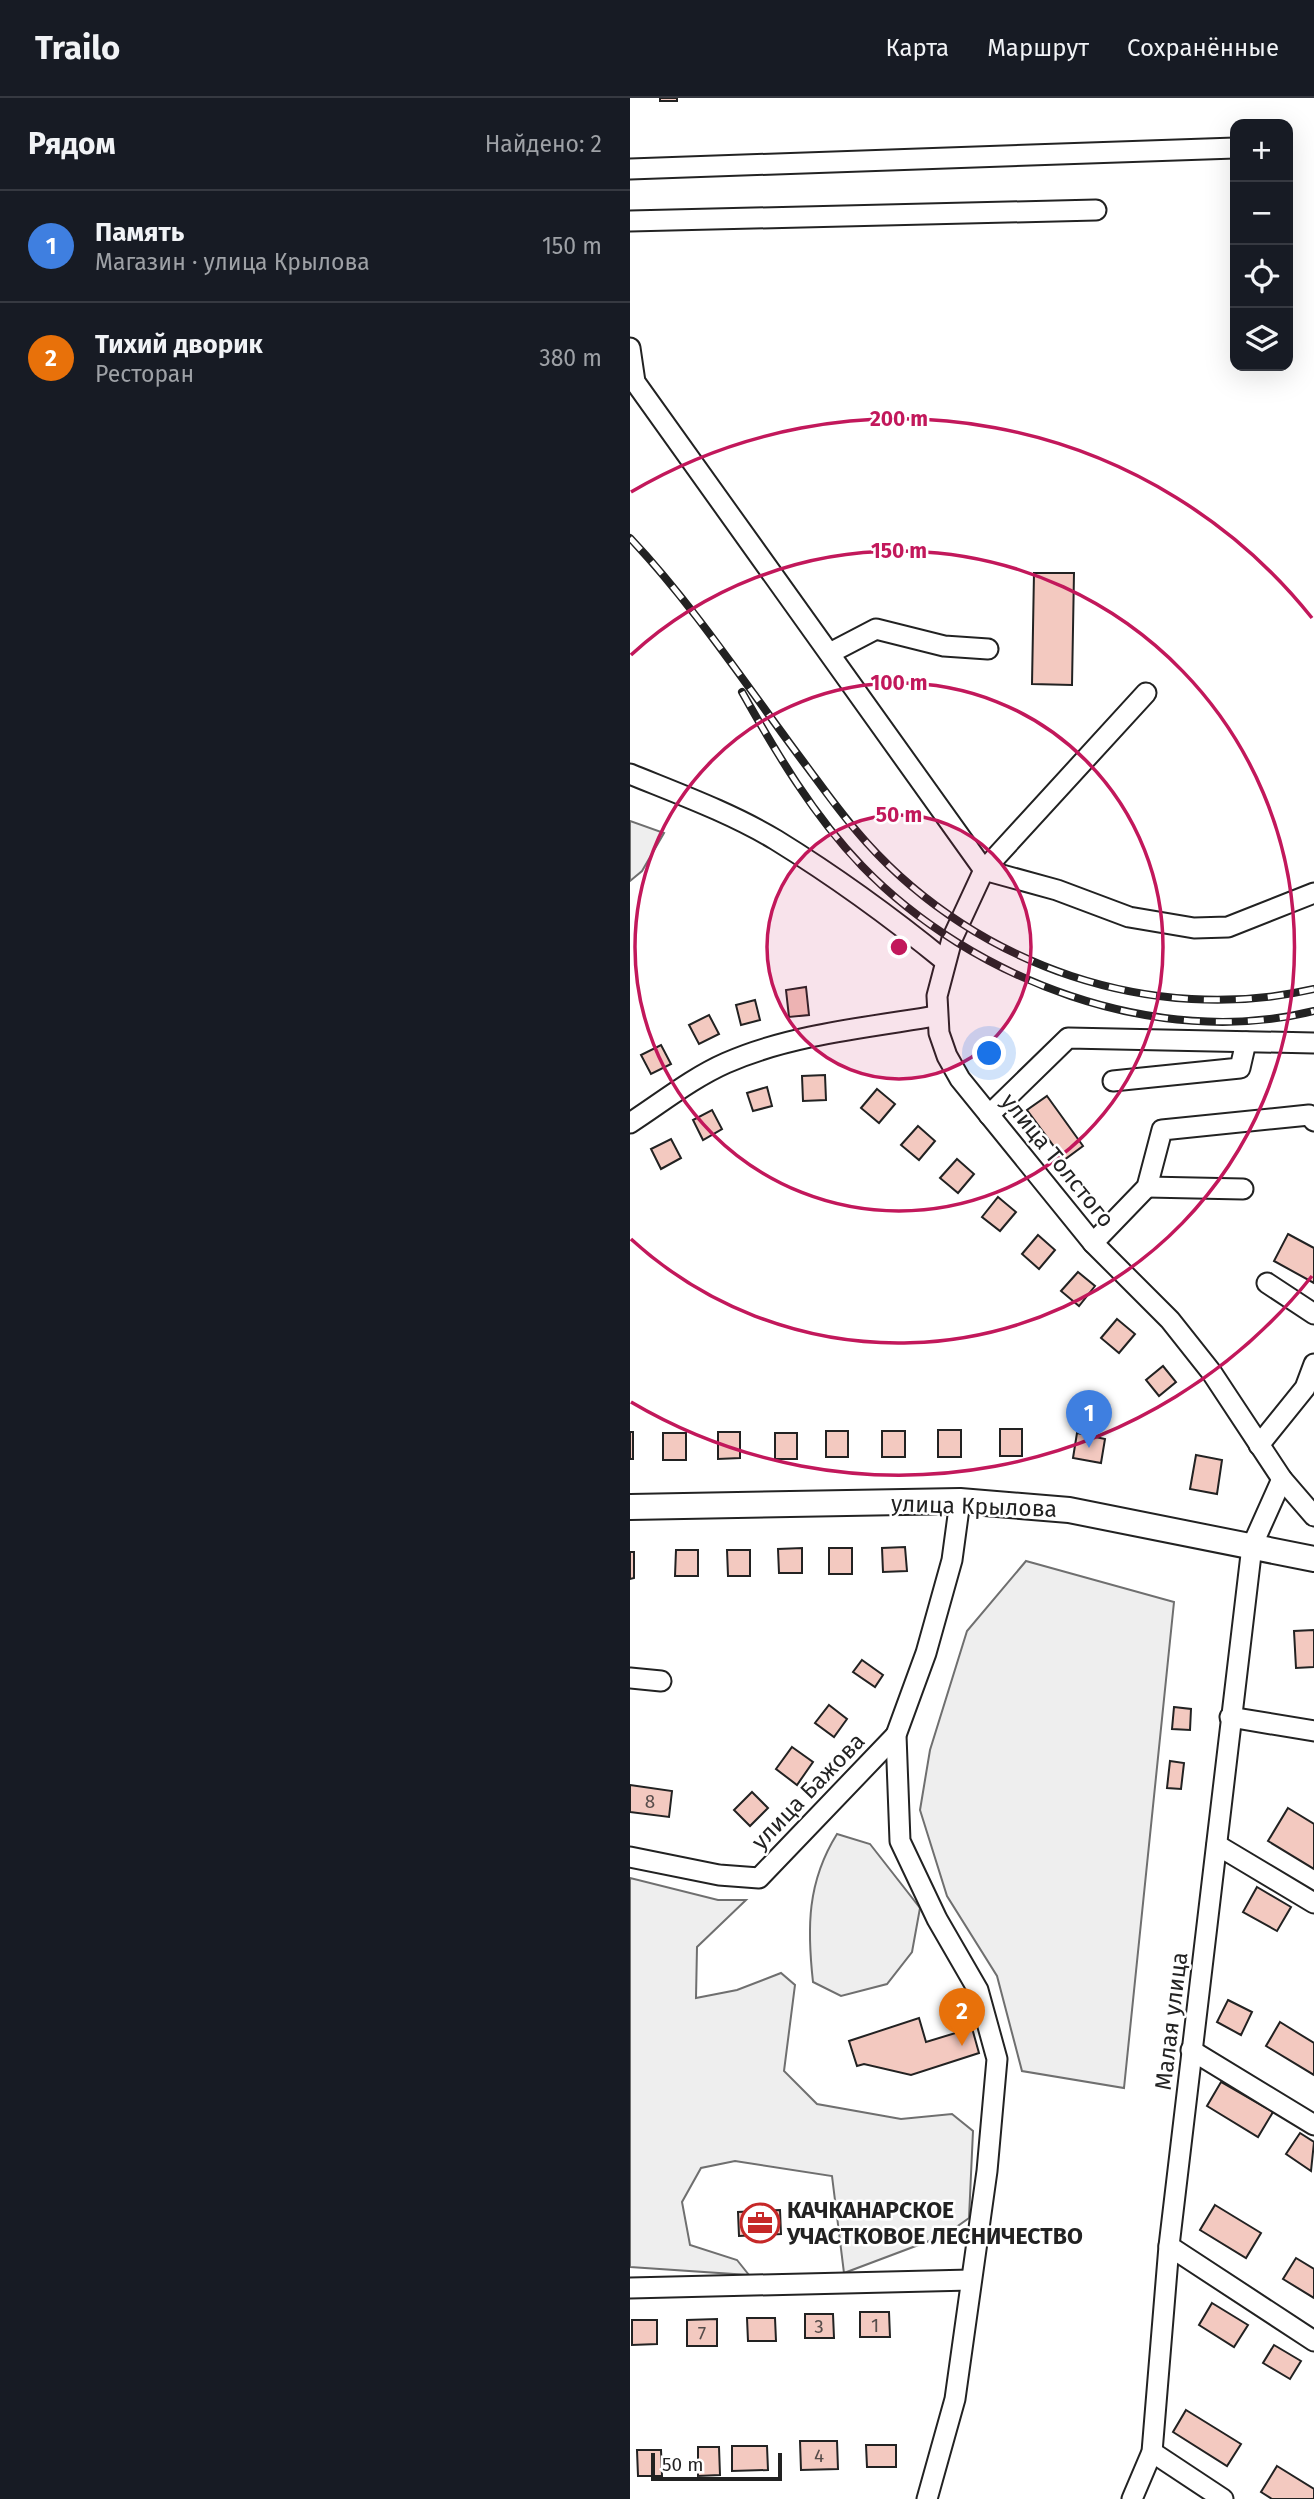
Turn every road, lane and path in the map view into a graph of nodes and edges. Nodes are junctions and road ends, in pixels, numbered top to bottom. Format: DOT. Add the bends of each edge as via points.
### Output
graph roads {
  1 [pos="1230,148"];
  2 [pos="630,169"];
  3 [pos="1096,210"];
  4 [pos="630,221"];
  5 [pos="630,348"];
  6 [pos="988,649"];
  7 [pos="830,653"];
  8 [pos="1146,693"];
  9 [pos="630,774"];
  10 [pos="984,870"];
  11 [pos="1314,892"];
  12 [pos="945,961"];
  13 [pos="936,1016"];
  14 [pos="1246,1042"];
  15 [pos="1314,1043"];
  16 [pos="1113,1081"];
  17 [pos="989,1115"];
  18 [pos="1314,1121"];
  19 [pos="630,1123"];
  20 [pos="1147,1187"];
  21 [pos="1243,1189"];
  22 [pos="1093,1243"];
  23 [pos="1267,1283"];
  24 [pos="1314,1314"];
  25 [pos="1314,1364"];
  26 [pos="1310,1391"];
  27 [pos="1259,1445"];
  28 [pos="1282,1479"];
  29 [pos="961,1501"];
  30 [pos="630,1507"];
  31 [pos="1314,1516"];
  32 [pos="1252,1546"];
  33 [pos="1314,1559"];
  34 [pos="630,1678"];
  35 [pos="661,1681"];
  36 [pos="1230,1717"];
  37 [pos="1314,1731"];
  38 [pos="896,1735"];
  39 [pos="1217,1845"];
  40 [pos="630,1857"];
  41 [pos="1314,1903"];
  42 [pos="1191,2050"];
  43 [pos="1314,2125"];
  44 [pos="1169,2246"];
  45 [pos="971,2280"];
  46 [pos="630,2288"];
  47 [pos="1314,2341"];
  48 [pos="1152,2452"];
  49 [pos="927,2499"];
  50 [pos="1132,2499"];
  51 [pos="1223,2499"];
  1 -- 2 [label="street"];
  3 -- 4 [label="street"];
  5 -- 7 [label="street" via="635,382"];
  6 -- 7 [label="street" via="944,646 876,629"];
  7 -- 10 [label="street"];
  8 -- 10 [label="street"];
  9 -- 12 [label="street" via="775,839 886,913"];
  10 -- 11 [label="street" via="1129,917 1194,928 1228,927"];
  10 -- 12 [label="street"];
  12 -- 13 [label="street"];
  13 -- 17 [label="street, улица Толстого" via="947,1056"];
  13 -- 19 [label="street" via="778,1045 724,1063"];
  14 -- 15 [label="street"];
  14 -- 16 [label="street" via="1240,1068"];
  14 -- 17 [label="street" via="1068,1038"];
  17 -- 22 [label="street, улица Толстого"];
  18 -- 20 [label="street" via="1309,1115 1162,1130"];
  20 -- 21 [label="street"];
  20 -- 22 [label="street"];
  22 -- 27 [label="street, улица Толстого" via="1170,1320"];
  23 -- 24 [label="street"];
  25 -- 26 [label="street"];
  26 -- 27 [label="street"];
  27 -- 28 [label="street, улица Толстого"];
  28 -- 31 [label="street, улица Толстого"];
  28 -- 32 [label="street, Малая улица"];
  29 -- 30 [label="main road, улица Крылова"];
  29 -- 32 [label="main road, улица Крылова" via="1069,1510"];
  29 -- 38 [label="street" via="948,1574"];
  32 -- 33 [label="main road, улица Крылова"];
  32 -- 36 [label="street, Малая улица"];
  34 -- 35 [label="street"];
  36 -- 37 [label="street"];
  36 -- 39 [label="street, Малая улица"];
  38 -- 40 [label="street, улица Бажова" via="759,1878"];
  38 -- 45 [label="street" via="900,1841 978,1990 997,2059"];
  39 -- 41 [label="street"];
  39 -- 42 [label="street, Малая улица"];
  42 -- 43 [label="street"];
  42 -- 44 [label="street, Малая улица"];
  44 -- 47 [label="street"];
  44 -- 48 [label="street, Малая улица"];
  45 -- 46 [label="street"];
  45 -- 49 [label="street" via="955,2399"];
  48 -- 50 [label="street, Малая улица"];
  48 -- 51 [label="street"];
}
